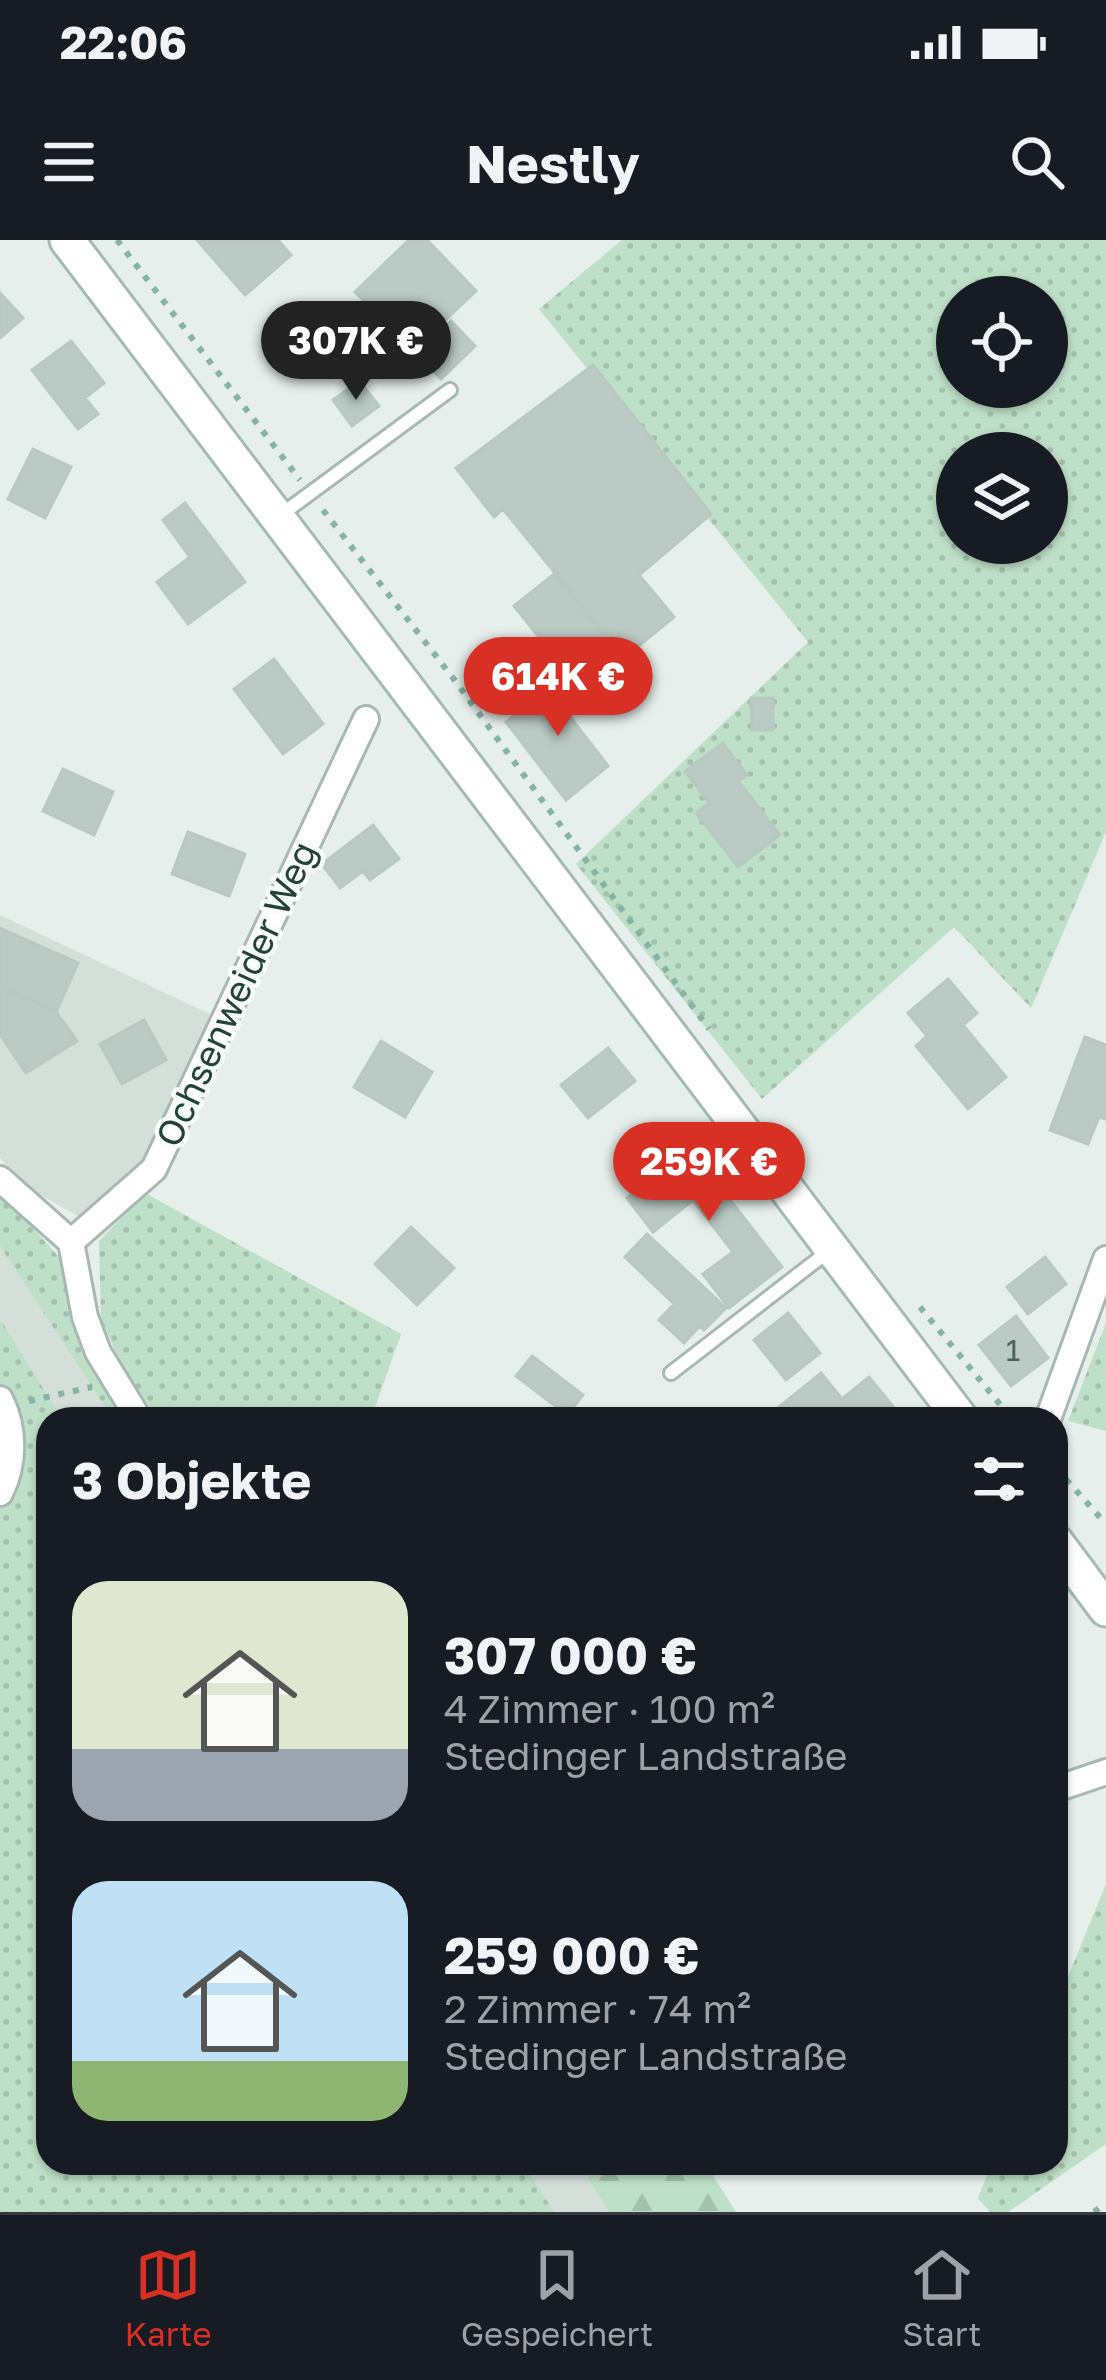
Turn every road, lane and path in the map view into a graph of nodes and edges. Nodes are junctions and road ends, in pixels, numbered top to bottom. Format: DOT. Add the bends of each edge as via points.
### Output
graph roads {
  1 [pos="67,240"];
  2 [pos="117,240"];
  3 [pos="450,390"];
  4 [pos="310,493"];
  5 [pos="277,518"];
  6 [pos="366,719"];
  7 [pos="716,1039"];
  8 [pos="0,1179"];
  9 [pos="71,1242"];
  10 [pos="830,1250"];
  11 [pos="1106,1259"];
  12 [pos="912,1298"];
  13 [pos="671,1372"];
  14 [pos="113,1382"];
  15 [pos="2,1403"];
  16 [pos="131,1407"];
  17 [pos="952,1407"];
  18 [pos="1002,1407"];
  19 [pos="1052,1407"];
  20 [pos="1068,1481"];
  21 [pos="0,1493"];
  22 [pos="1106,1524"];
  23 [pos="1068,1558"];
  24 [pos="1106,1609"];
  25 [pos="1106,1772"];
  26 [pos="1068,1786"];
  27 [pos="1106,2203"];
  28 [pos="1094,2212"];
  1 -- 5 [label="main road"];
  2 -- 4 [label="path"];
  3 -- 4 [label="lane"];
  4 -- 5 [label="lane"];
  4 -- 7 [label="path"];
  5 -- 10 [label="main road"];
  6 -- 9 [label="street, Ochsenweider Weg" via="154,1169"];
  8 -- 9 [label="street"];
  9 -- 14 [label="street" via="85,1316"];
  10 -- 13 [label="lane"];
  10 -- 17 [label="main road"];
  11 -- 19 [label="street"];
  12 -- 18 [label="path"];
  14 -- 15 [label="path"];
  14 -- 16 [label="street"];
  15 -- 21 [label="street" via="12,1444"];
  20 -- 22 [label="path"];
  23 -- 24 [label="main road"];
  25 -- 26 [label="street"];
  27 -- 28 [label="path"];
}
